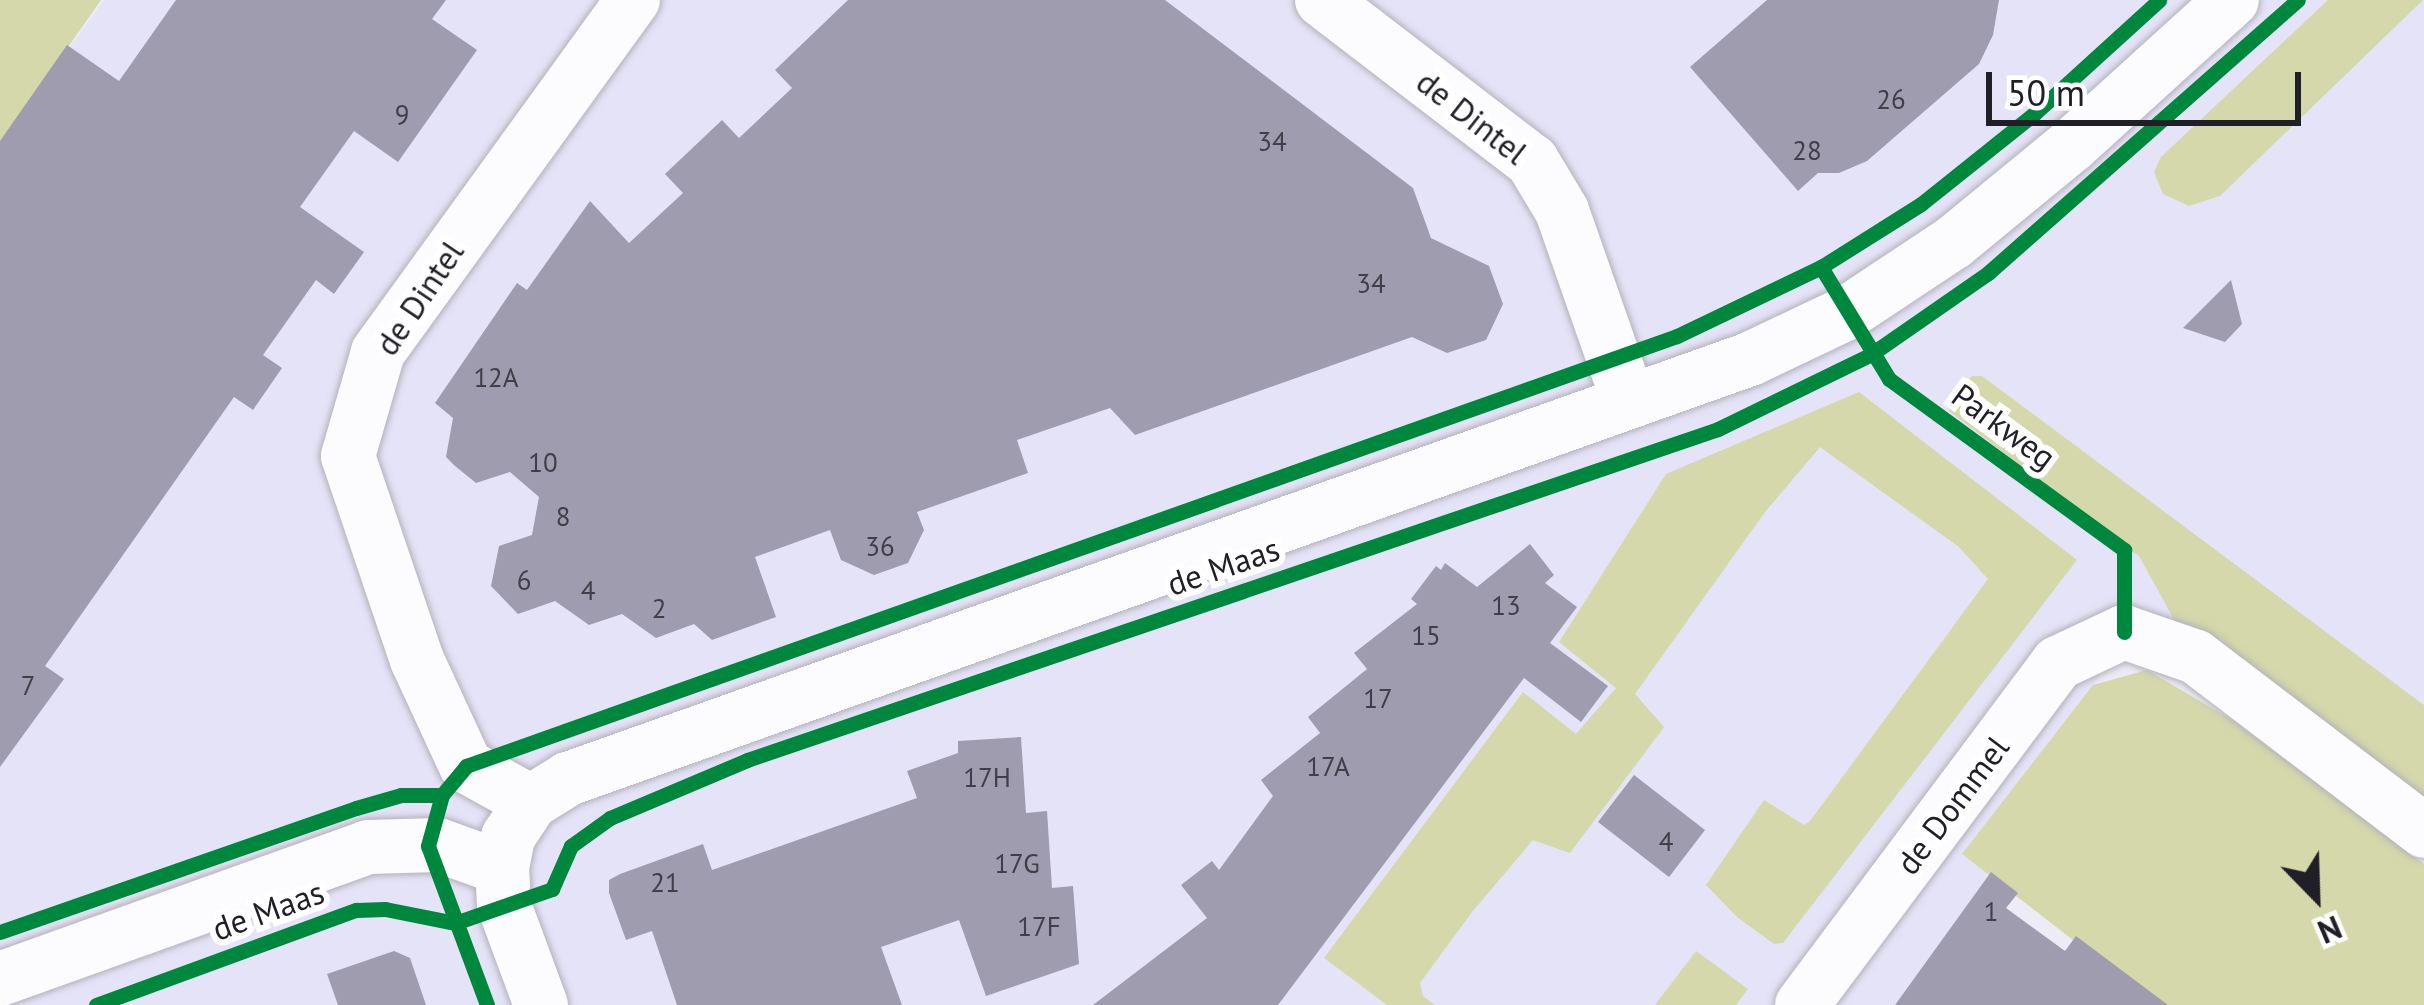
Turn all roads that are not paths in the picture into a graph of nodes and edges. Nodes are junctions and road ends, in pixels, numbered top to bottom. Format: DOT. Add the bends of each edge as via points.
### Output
graph roads {
  1 [pos="633,0"];
  2 [pos="1322,0"];
  3 [pos="2232,0"];
  4 [pos="1629,402"];
  5 [pos="531,802"];
  6 [pos="2424,831"];
  7 [pos="502,868"];
  8 [pos="0,979"];
  9 [pos="541,1005"];
  10 [pos="1802,1005"];
  1 -- 5 [label="street, de Dintel" via="378,352 348,456 417,660 466,766"];
  2 -- 4 [label="street, de Dintel" via="1532,161 1562,211"];
  3 -- 4 [label="street, de Maas" via="1954,242 1847,313"];
  4 -- 5 [label="street, de Maas" via="568,779"];
  5 -- 7 [label="street" via="508,837"];
  6 -- 10 [label="street, de Dommel" via="2196,657 2124,632 2058,663"];
  7 -- 8 [label="street, de Maas" via="438,845 368,847"];
  7 -- 9 [label="street" via="504,905"];
}
